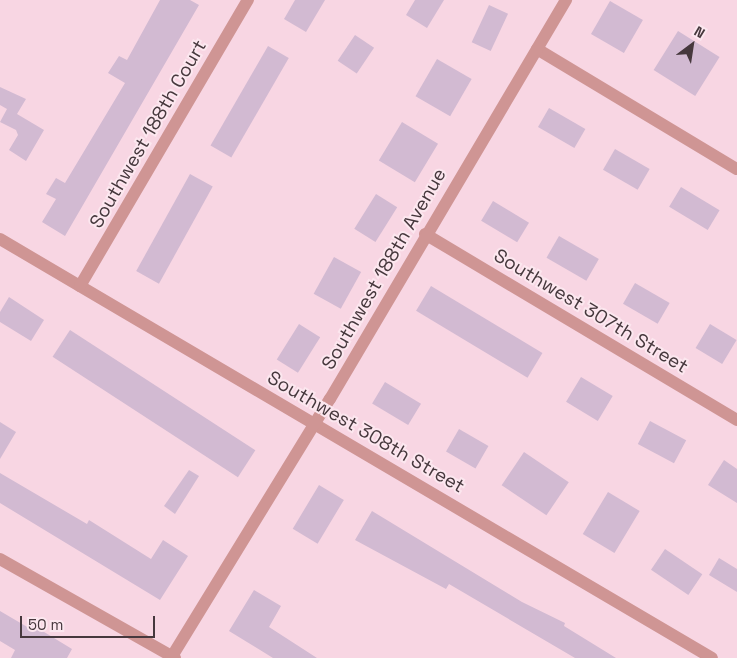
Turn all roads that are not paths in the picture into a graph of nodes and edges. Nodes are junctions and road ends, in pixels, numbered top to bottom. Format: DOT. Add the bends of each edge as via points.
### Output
graph roads {
  1 [pos="248,0"];
  2 [pos="566,0"];
  3 [pos="537,49"];
  4 [pos="737,169"];
  5 [pos="426,234"];
  6 [pos="0,240"];
  7 [pos="80,286"];
  8 [pos="737,420"];
  9 [pos="313,424"];
  10 [pos="0,559"];
  11 [pos="173,657"];
  12 [pos="712,658"];
  1 -- 7 [label="street, Southwest 188th Court"];
  2 -- 3 [label="street, Southwest 188th Avenue"];
  3 -- 4 [label="street"];
  3 -- 5 [label="street, Southwest 188th Avenue"];
  5 -- 8 [label="street, Southwest 307th Street"];
  5 -- 9 [label="street, Southwest 188th Avenue"];
  6 -- 7 [label="street, Southwest 308th Street"];
  7 -- 9 [label="street, Southwest 308th Street"];
  9 -- 11 [label="street, Southwest 188th Avenue"];
  9 -- 12 [label="street, Southwest 308th Street"];
  10 -- 11 [label="street"];
}
